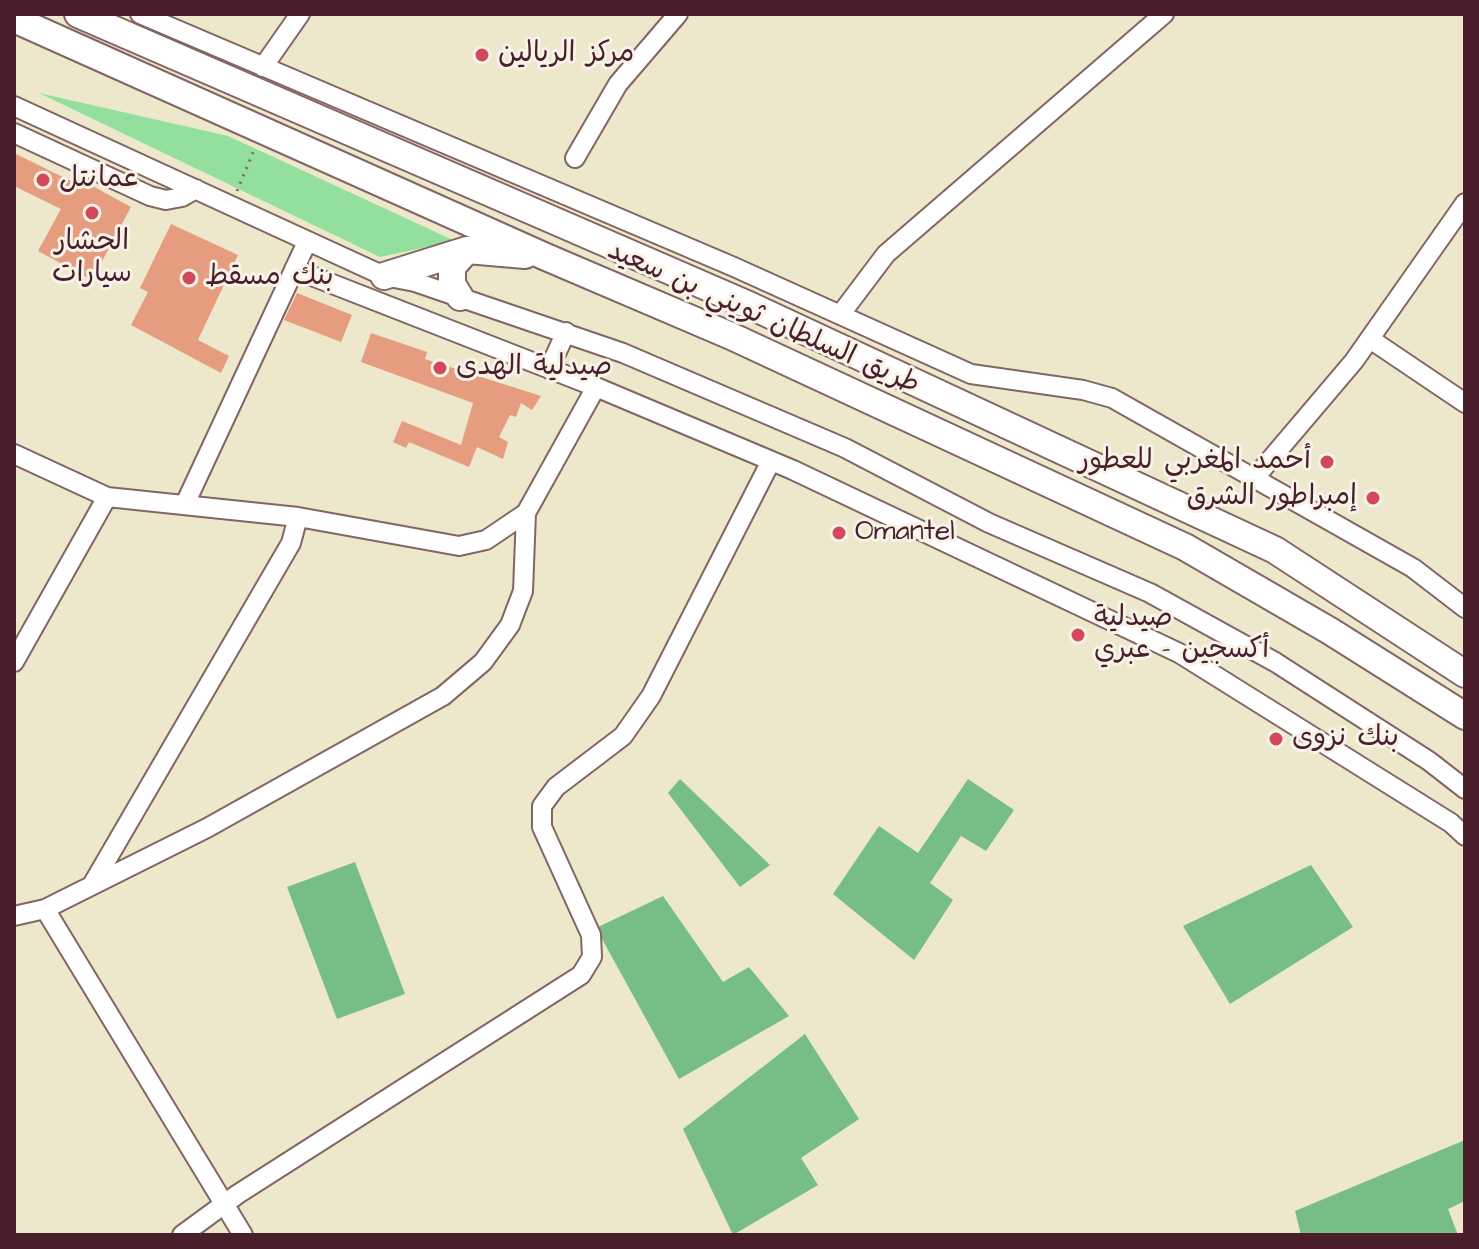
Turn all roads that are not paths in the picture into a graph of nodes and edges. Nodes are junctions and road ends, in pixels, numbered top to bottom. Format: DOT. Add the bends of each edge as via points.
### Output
graph roads {
  1 [pos="78,14"];
  2 [pos="140,14"];
  3 [pos="678,14"];
  4 [pos="1164,14"];
  5 [pos="14,19"];
  6 [pos="295,22"];
  7 [pos="263,67"];
  8 [pos="14,106"];
  9 [pos="14,133"];
  10 [pos="575,158"];
  11 [pos="196,189"];
  12 [pos="1465,203"];
  13 [pos="307,242"];
  14 [pos="467,250"];
  15 [pos="546,257"];
  16 [pos="294,269"];
  17 [pos="384,276"];
  18 [pos="460,297"];
  19 [pos="840,315"];
  20 [pos="566,332"];
  21 [pos="1370,339"];
  22 [pos="549,369"];
  23 [pos="596,387"];
  24 [pos="1465,403"];
  25 [pos="14,454"];
  26 [pos="771,461"];
  27 [pos="1253,480"];
  28 [pos="107,497"];
  29 [pos="185,504"];
  30 [pos="526,513"];
  31 [pos="298,517"];
  32 [pos="1275,550"];
  33 [pos="1465,608"];
  34 [pos="1465,655"];
  35 [pos="14,662"];
  36 [pos="1465,674"];
  37 [pos="1465,716"];
  38 [pos="1465,789"];
  39 [pos="1465,836"];
  40 [pos="92,885"];
  41 [pos="45,909"];
  42 [pos="14,916"];
  43 [pos="223,1205"];
  44 [pos="182,1235"];
  45 [pos="243,1235"];
  1 -- 32 [label="highway, طريق السلطان ثويني بن سعيد" via="751,306"];
  2 -- 7 [label="street"];
  3 -- 10 [label="street" via="618,84"];
  4 -- 19 [label="street" via="886,254"];
  5 -- 15 [label="highway, طريق السلطان ثويني بن سعيد"];
  6 -- 7 [label="street"];
  7 -- 19 [label="street"];
  8 -- 11 [label="street"];
  9 -- 11 [label="street" via="150,196 166,200"];
  11 -- 13 [label="street"];
  12 -- 21 [label="street"];
  13 -- 16 [label="street"];
  13 -- 17 [label="street"];
  14 -- 15 [label="highway"];
  14 -- 17 [label="highway"];
  14 -- 18 [label="highway" via="452,267 452,284"];
  15 -- 37 [label="highway, طريق السلطان ثويني بن سعيد" via="731,336 1185,547"];
  16 -- 22 [label="street"];
  16 -- 29 [label="street"];
  17 -- 18 [label="street"];
  18 -- 20 [label="street"];
  19 -- 27 [label="street" via="971,374 1112,398"];
  20 -- 22 [label="street"];
  20 -- 38 [label="street" via="845,448 989,523 1150,593 1275,662"];
  21 -- 24 [label="street"];
  21 -- 27 [label="street"];
  22 -- 23 [label="street"];
  23 -- 26 [label="street"];
  23 -- 30 [label="street"];
  25 -- 28 [label="street"];
  26 -- 39 [label="street" via="1179,653"];
  26 -- 43 [label="street" via="651,696 623,736 556,787 542,806 542,827 591,935 592,957 581,975"];
  27 -- 33 [label="street" via="1413,568"];
  28 -- 29 [label="street"];
  28 -- 35 [label="street"];
  29 -- 31 [label="street"];
  30 -- 31 [label="street" via="486,540 459,546"];
  30 -- 40 [label="street" via="523,591 503,637 473,671 443,696 346,752"];
  31 -- 40 [label="street" via="291,543"];
  32 -- 34 [label="highway" via="1378,601"];
  32 -- 36 [label="highway, طريق السلطان ثويني بن سعيد"];
  40 -- 41 [label="street"];
  41 -- 42 [label="street"];
  41 -- 43 [label="street"];
  43 -- 44 [label="street"];
  43 -- 45 [label="street"];
}
